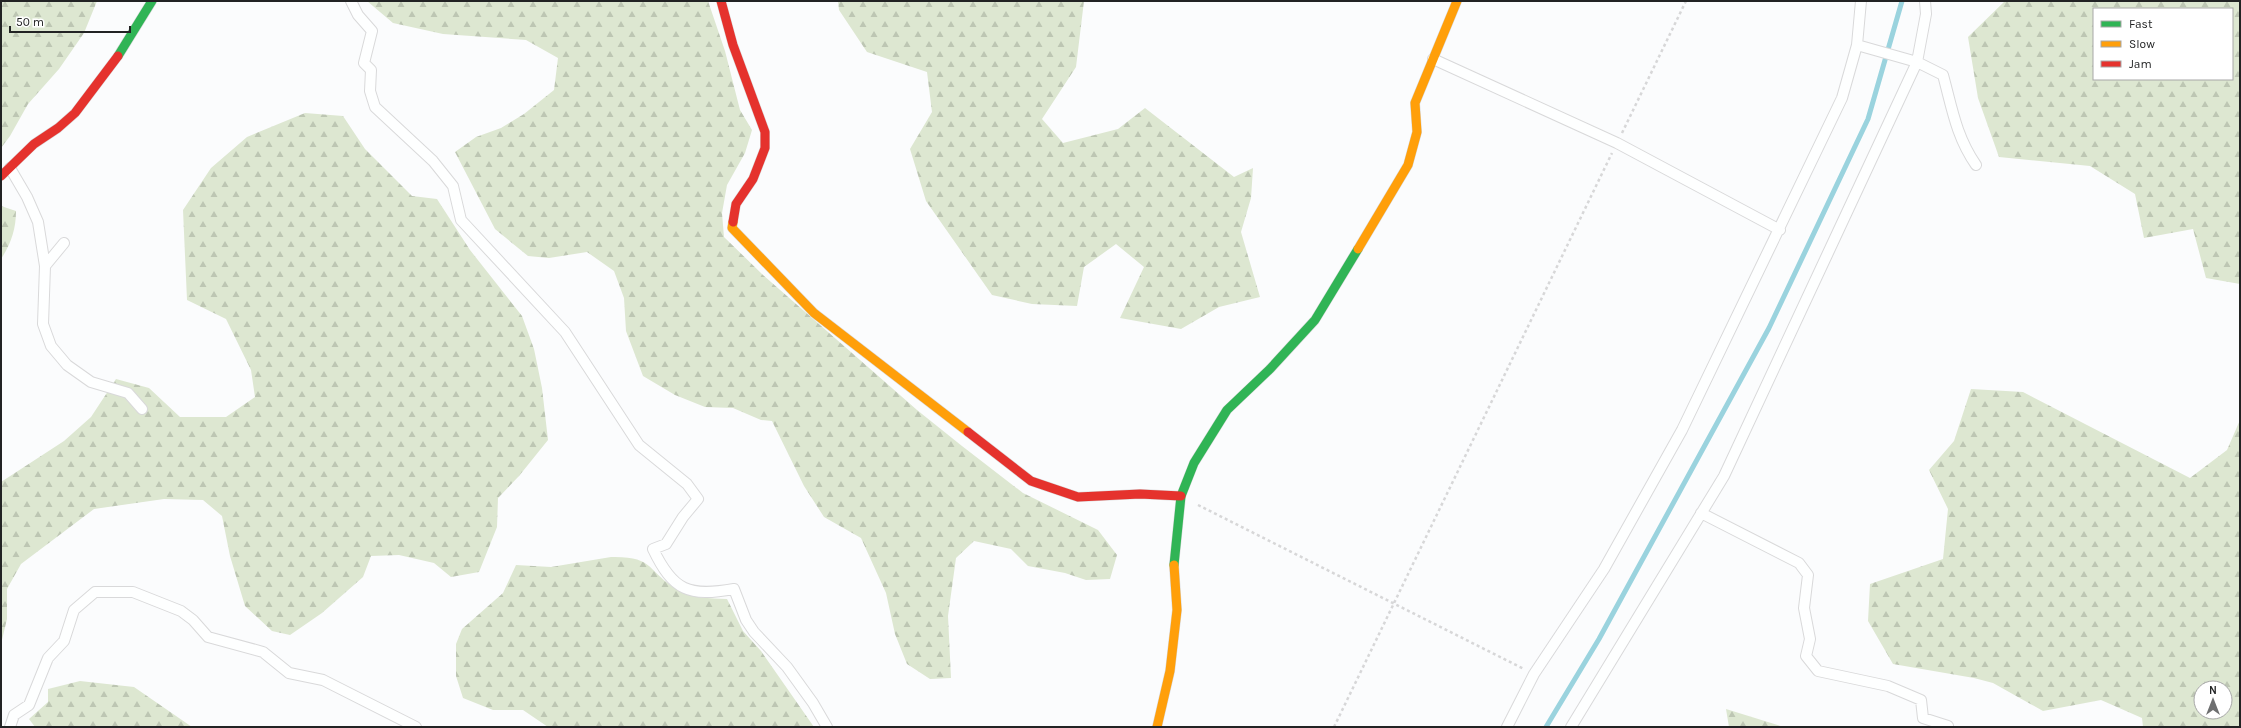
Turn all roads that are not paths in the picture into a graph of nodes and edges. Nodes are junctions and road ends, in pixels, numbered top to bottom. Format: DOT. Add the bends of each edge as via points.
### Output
graph roads {
  1 [pos="152,1"];
  2 [pos="350,1"];
  3 [pos="721,1"];
  4 [pos="1457,1"];
  5 [pos="1861,1"];
  6 [pos="1925,1"];
  7 [pos="1857,45"];
  8 [pos="1433,59"];
  9 [pos="1917,62"];
  10 [pos="1976,165"];
  11 [pos="10,168"];
  12 [pos="1,176"];
  13 [pos="1780,230"];
  14 [pos="64,243"];
  15 [pos="45,266"];
  16 [pos="142,408"];
  17 [pos="1181,496"];
  18 [pos="1701,513"];
  19 [pos="1948,726"];
  20 [pos="10,727"];
  21 [pos="416,727"];
  22 [pos="827,727"];
  23 [pos="1157,727"];
  24 [pos="1507,727"];
  25 [pos="1572,727"];
  1 -- 11 [label="street" via="118,57 75,113 34,144"];
  2 -- 22 [label="lane" via="372,31 364,64 371,70 370,91 375,107 433,161 453,186 461,220 565,332 639,445 687,484 698,499 666,544 653,549 661,566 680,587 692,591 734,589 746,620 754,632 787,667"];
  3 -- 17 [label="street" via="733,45 765,132 765,148 753,178 736,204 732,228 814,313 1031,481 1078,497 1140,494"];
  4 -- 8 [label="street"];
  5 -- 7 [label="lane"];
  6 -- 9 [label="lane" via="1926,14"];
  7 -- 9 [label="lane"];
  7 -- 13 [label="lane" via="1842,98"];
  8 -- 13 [label="lane" via="1617,143"];
  8 -- 17 [label="street" via="1415,103 1417,132 1408,165 1314,320 1227,410 1194,463"];
  9 -- 10 [label="lane" via="1942,75 1956,128 1963,146"];
  9 -- 18 [label="lane" via="1724,476"];
  11 -- 12 [label="street"];
  11 -- 15 [label="lane" via="38,222"];
  13 -- 24 [label="lane" via="1682,430 1604,570 1534,674"];
  14 -- 15 [label="lane"];
  15 -- 16 [label="lane" via="43,324 51,346 67,365 91,382 128,393"];
  17 -- 23 [label="street" via="1174,564 1177,610 1170,671"];
  18 -- 19 [label="lane" via="1799,563 1808,575 1804,608 1810,639 1806,656 1818,671 1888,686 1921,700 1923,718"];
  18 -- 25 [label="lane"];
  20 -- 21 [label="lane" via="14,715 29,705 48,658 64,641 74,610 95,592 133,592 181,611 208,637 263,652 289,673 324,680"];
}
